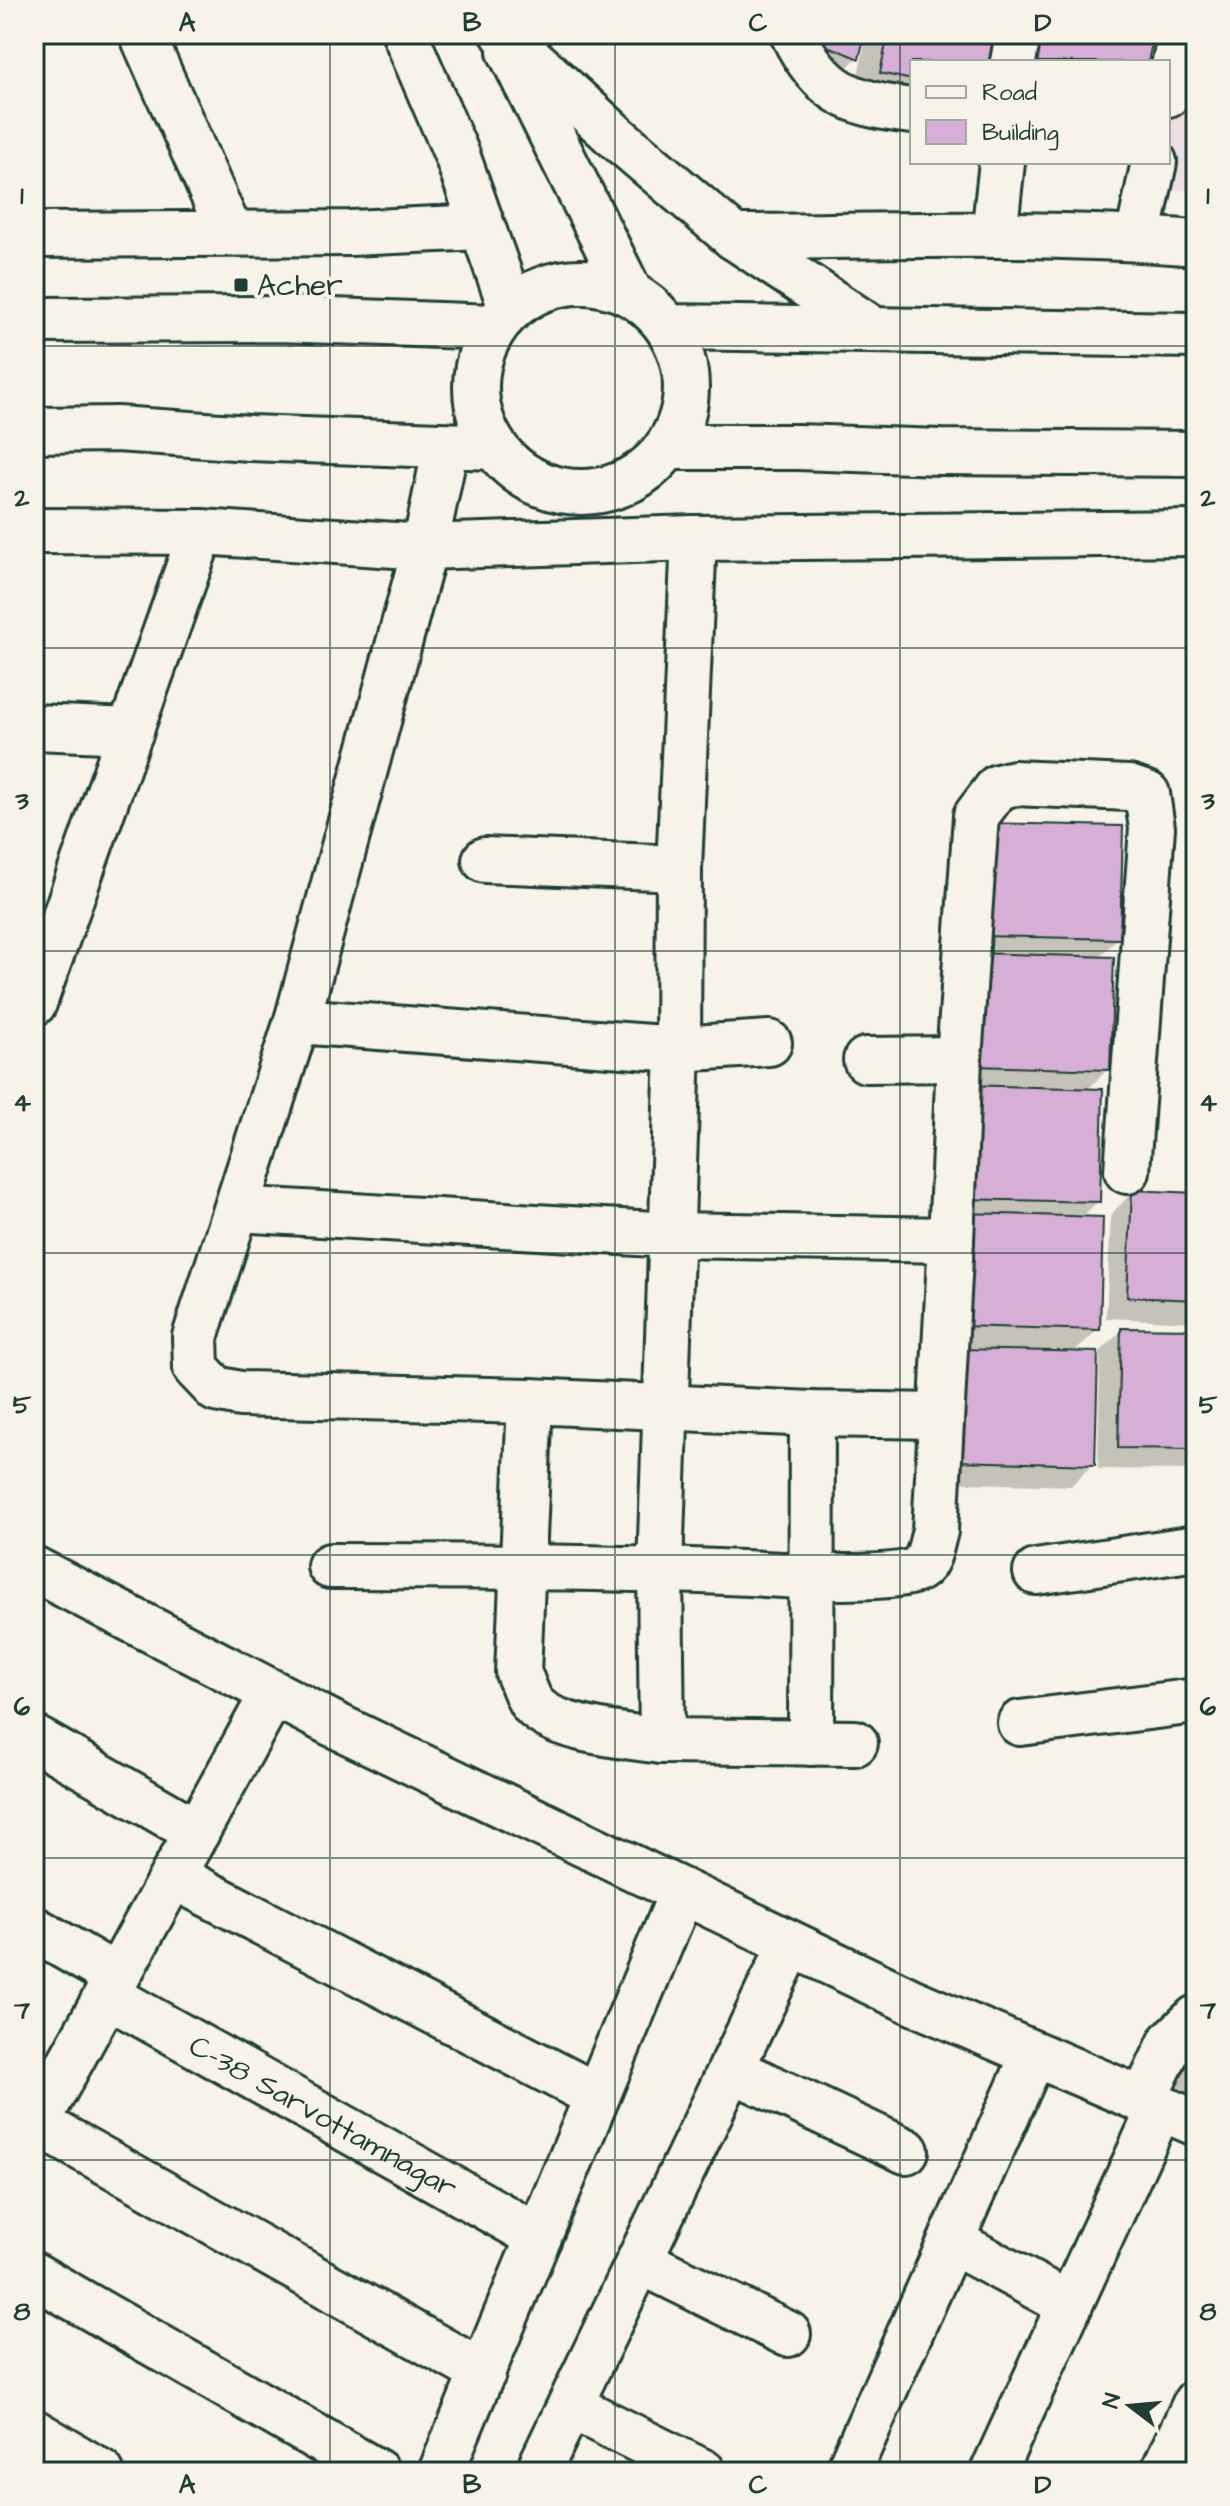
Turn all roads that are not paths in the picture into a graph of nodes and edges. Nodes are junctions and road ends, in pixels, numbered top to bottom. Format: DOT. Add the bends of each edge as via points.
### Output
graph roads {
  1 [pos="142,34"];
  2 [pos="405,34"];
  3 [pos="503,34"];
  4 [pos="793,34"];
  5 [pos="1018,34"];
  6 [pos="1181,34"];
  7 [pos="1013,60"];
  8 [pos="1170,85"];
  9 [pos="910,111"];
  10 [pos="1002,164"];
  11 [pos="1154,164"];
  12 [pos="482,227"];
  13 [pos="230,233"];
  14 [pos="34,235"];
  15 [pos="994,235"];
  16 [pos="734,237"];
  17 [pos="1138,238"];
  18 [pos="1196,243"];
  19 [pos="630,293"];
  20 [pos="503,318"];
  21 [pos="34,320"];
  22 [pos="668,327"];
  23 [pos="874,330"];
  24 [pos="1196,335"];
  25 [pos="34,430"];
  26 [pos="446,446"];
  27 [pos="494,447"];
  28 [pos="667,447"];
  29 [pos="1196,454"];
  30 [pos="34,531"];
  31 [pos="201,532"];
  32 [pos="1196,533"];
  33 [pos="694,538"];
  34 [pos="425,547"];
  35 [pos="34,727"];
  36 [pos="131,731"];
  37 [pos="485,860"];
  38 [pos="679,868"];
  39 [pos="49,915"];
  40 [pos="34,1003"];
  41 [pos="297,1021"];
  42 [pos="769,1043"];
  43 [pos="678,1049"];
  44 [pos="959,1059"];
  45 [pos="866,1060"];
  46 [pos="1127,1171"];
  47 [pos="237,1209"];
  48 [pos="671,1235"];
  49 [pos="951,1240"];
  50 [pos="530,1401"];
  51 [pos="667,1406"];
  52 [pos="812,1414"];
  53 [pos="941,1416"];
  54 [pos="1196,1548"];
  55 [pos="330,1566"];
  56 [pos="522,1567"];
  57 [pos="660,1568"];
  58 [pos="34,1569"];
  59 [pos="1036,1572"];
  60 [pos="813,1577"];
  61 [pos="273,1693"];
  62 [pos="1196,1701"];
  63 [pos="1020,1723"];
  64 [pos="34,1738"];
  65 [pos="662,1741"];
  66 [pos="811,1743"];
  67 [pos="855,1743"];
  68 [pos="197,1832"];
  69 [pos="173,1876"];
  70 [pos="682,1892"];
  71 [pos="34,1929"];
  72 [pos="791,1944"];
  73 [pos="112,1986"];
  74 [pos="1196,2018"];
  75 [pos="1034,2054"];
  76 [pos="731,2069"];
  77 [pos="47,2073"];
  78 [pos="597,2096"];
  79 [pos="1166,2111"];
  80 [pos="35,2126"];
  81 [pos="906,2151"];
  82 [pos="539,2237"];
  83 [pos="951,2241"];
  84 [pos="640,2261"];
  85 [pos="34,2275"];
  86 [pos="1070,2305"];
  87 [pos="788,2334"];
  88 [pos="483,2373"];
  89 [pos="1196,2402"];
  90 [pos="571,2406"];
  91 [pos="34,2432"];
  92 [pos="101,2472"];
  93 [pos="377,2472"];
  94 [pos="441,2472"];
  95 [pos="538,2472"];
  96 [pos="703,2472"];
  97 [pos="848,2472"];
  98 [pos="993,2472"];
  99 [pos="1163,2472"];
  1 -- 13 [label="street"];
  2 -- 12 [label="street"];
  3 -- 16 [label="street"];
  3 -- 19 [label="street"];
  4 -- 9 [label="street" via="805,60 832,88 870,106"];
  5 -- 7 [label="street"];
  6 -- 8 [label="street"];
  10 -- 15 [label="street"];
  11 -- 17 [label="street"];
  12 -- 13 [label="street"];
  12 -- 20 [label="street"];
  13 -- 14 [label="street"];
  15 -- 16 [label="street"];
  15 -- 17 [label="street"];
  16 -- 23 [label="street"];
  17 -- 18 [label="street"];
  19 -- 20 [label="street" via="606,284 556,284 532,293"];
  19 -- 22 [label="street"];
  20 -- 21 [label="street"];
  20 -- 27 [label="street" via="482,350 476,374 482,425"];
  22 -- 23 [label="street"];
  22 -- 28 [label="street" via="680,349 686,387 680,425"];
  23 -- 24 [label="street"];
  25 -- 26 [label="street" via="117,429"];
  26 -- 27 [label="street"];
  26 -- 34 [label="street"];
  27 -- 28 [label="street" via="532,481 581,493 630,481"];
  28 -- 29 [label="street"];
  30 -- 31 [label="street"];
  31 -- 34 [label="street"];
  31 -- 36 [label="street"];
  32 -- 33 [label="street"];
  33 -- 34 [label="street"];
  33 -- 38 [label="street"];
  34 -- 41 [label="street"];
  35 -- 36 [label="street"];
  36 -- 39 [label="street"];
  37 -- 38 [label="street"];
  38 -- 43 [label="street"];
  39 -- 40 [label="street"];
  41 -- 43 [label="street"];
  41 -- 47 [label="street"];
  42 -- 43 [label="street"];
  43 -- 48 [label="street"];
  44 -- 45 [label="street"];
  44 -- 46 [label="street" via="976,816 987,799 998,787 1014,783 1129,788 1147,794 1152,828"];
  44 -- 49 [label="street"];
  47 -- 48 [label="street"];
  47 -- 50 [label="street" via="195,1337 196,1368 216,1389 240,1394"];
  48 -- 49 [label="street"];
  48 -- 51 [label="street"];
  49 -- 53 [label="street"];
  50 -- 51 [label="street"];
  50 -- 56 [label="street"];
  51 -- 52 [label="street"];
  51 -- 57 [label="street"];
  52 -- 53 [label="street"];
  52 -- 60 [label="street"];
  53 -- 60 [label="street" via="935,1531 928,1557 917,1569 899,1575"];
  54 -- 59 [label="street"];
  55 -- 56 [label="street"];
  56 -- 57 [label="street"];
  56 -- 65 [label="street" via="518,1673 532,1704 554,1719"];
  57 -- 60 [label="street"];
  57 -- 65 [label="street"];
  58 -- 61 [label="street"];
  60 -- 66 [label="street"];
  61 -- 68 [label="street"];
  61 -- 70 [label="street"];
  62 -- 63 [label="street"];
  64 -- 68 [label="street"];
  65 -- 66 [label="street"];
  66 -- 67 [label="street"];
  68 -- 69 [label="street"];
  69 -- 73 [label="street"];
  69 -- 78 [label="street"];
  70 -- 72 [label="street"];
  70 -- 78 [label="street"];
  71 -- 73 [label="street, C-38 Sarvottamnagar"];
  72 -- 75 [label="street"];
  72 -- 76 [label="street"];
  73 -- 77 [label="street"];
  73 -- 82 [label="street, C-38 Sarvottamnagar"];
  74 -- 79 [label="street" via="1171,2042"];
  75 -- 79 [label="street"];
  75 -- 83 [label="street"];
  76 -- 81 [label="street"];
  76 -- 84 [label="street"];
  77 -- 80 [label="street"];
  78 -- 82 [label="street"];
  79 -- 86 [label="street"];
  80 -- 88 [label="street"];
  82 -- 88 [label="street"];
  83 -- 86 [label="street"];
  83 -- 97 [label="street"];
  84 -- 87 [label="street"];
  84 -- 90 [label="street"];
  85 -- 93 [label="street"];
  86 -- 98 [label="street"];
  88 -- 94 [label="street"];
  89 -- 99 [label="street"];
  90 -- 95 [label="street"];
  90 -- 96 [label="street"];
  91 -- 92 [label="street"];
}
